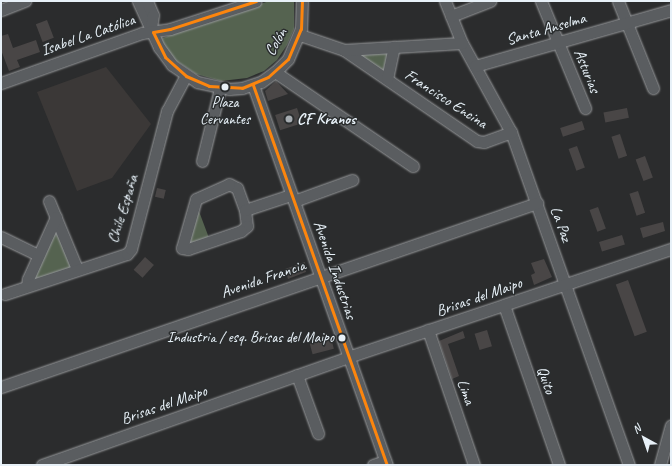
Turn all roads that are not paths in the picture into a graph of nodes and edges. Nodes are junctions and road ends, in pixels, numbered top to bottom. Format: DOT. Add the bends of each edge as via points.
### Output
graph roads {
  1 [pos="26,1"];
  2 [pos="138,1"];
  3 [pos="147,1"];
  4 [pos="256,1"];
  5 [pos="302,1"];
  6 [pos="445,1"];
  7 [pos="490,1"];
  8 [pos="541,1"];
  9 [pos="618,1"];
  10 [pos="1,10"];
  11 [pos="671,10"];
  12 [pos="451,16"];
  13 [pos="627,22"];
  14 [pos="152,30"];
  15 [pos="300,35"];
  16 [pos="558,42"];
  17 [pos="462,43"];
  18 [pos="394,47"];
  19 [pos="344,50"];
  20 [pos="475,66"];
  21 [pos="276,72"];
  22 [pos="186,76"];
  23 [pos="387,79"];
  24 [pos="1,83"];
  25 [pos="253,85"];
  26 [pos="220,88"];
  27 [pos="653,88"];
  28 [pos="585,108"];
  29 [pos="511,132"];
  30 [pos="202,161"];
  31 [pos="413,166"];
  32 [pos="352,180"];
  33 [pos="292,198"];
  34 [pos="49,201"];
  35 [pos="537,203"];
  36 [pos="245,210"];
  37 [pos="56,217"];
  38 [pos="1,237"];
  39 [pos="671,249"];
  40 [pos="38,255"];
  41 [pos="77,269"];
  42 [pos="320,276"];
  43 [pos="566,284"];
  44 [pos="27,286"];
  45 [pos="5,294"];
  46 [pos="504,305"];
  47 [pos="428,330"];
  48 [pos="348,357"];
  49 [pos="297,375"];
  50 [pos="1,387"];
  51 [pos="671,425"];
  52 [pos="318,433"];
  53 [pos="386,463"];
  54 [pos="42,465"];
  55 [pos="373,465"];
  56 [pos="474,465"];
  57 [pos="559,465"];
  58 [pos="629,465"];
  59 [pos="660,465"];
  1 -- 10 [label="street"];
  2 -- 14 [label="street"];
  3 -- 14 [label="street" via="152,15"];
  4 -- 14 [label="street, Isabel La Católica" via="170,29"];
  5 -- 15 [label="street, Colón"];
  6 -- 12 [label="street, La Paz"];
  7 -- 12 [label="street"];
  8 -- 16 [label="street, Asturias"];
  9 -- 13 [label="street"];
  11 -- 13 [label="street, Santa Anselma"];
  12 -- 17 [label="street, La Paz"];
  13 -- 16 [label="street, Santa Anselma"];
  13 -- 27 [label="street"];
  14 -- 22 [label="street" via="165,57"];
  14 -- 24 [label="street, Isabel La Católica"];
  15 -- 19 [label="street, Francisco Encina"];
  15 -- 21 [label="street, Colón" via="293,51"];
  16 -- 20 [label="street, Santa Anselma"];
  16 -- 28 [label="street, Asturias"];
  17 -- 18 [label="street, Francisco Encina"];
  17 -- 20 [label="street, La Paz"];
  18 -- 19 [label="street, Francisco Encina"];
  18 -- 23 [label="street, Francisco Encina"];
  19 -- 23 [label="street, Francisco Encina"];
  20 -- 29 [label="street, La Paz"];
  21 -- 25 [label="street, Colón"];
  21 -- 31 [label="street"];
  22 -- 26 [label="street"];
  22 -- 41 [label="street, Chile España" via="167,111 131,249 122,256"];
  23 -- 29 [label="street, Francisco Encina" via="477,141 484,142"];
  25 -- 26 [label="street"];
  25 -- 33 [label="street, Avenida Industrias"];
  26 -- 30 [label="street"];
  29 -- 35 [label="street, La Paz"];
  32 -- 33 [label="street"];
  33 -- 36 [label="street"];
  33 -- 42 [label="street, Avenida Industrias"];
  34 -- 37 [label="street"];
  35 -- 42 [label="street, Avenida Francia"];
  35 -- 43 [label="street, La Paz"];
  36 -- 36 [label="street" via="248,221 241,230 188,249 182,248 194,203 203,194 229,184 234,185"];
  37 -- 40 [label="street"];
  37 -- 41 [label="street"];
  38 -- 40 [label="street"];
  39 -- 43 [label="street, Brisas del Maipo"];
  40 -- 44 [label="street"];
  41 -- 44 [label="street, Chile España"];
  42 -- 48 [label="street, Avenida Industrias"];
  42 -- 50 [label="street, Avenida Francia"];
  43 -- 46 [label="street, Brisas del Maipo"];
  43 -- 58 [label="street, La Paz"];
  44 -- 45 [label="street, Chile España"];
  46 -- 47 [label="street, Brisas del Maipo"];
  46 -- 57 [label="street, Quito"];
  47 -- 48 [label="street, Brisas del Maipo"];
  47 -- 56 [label="street, Lima"];
  48 -- 49 [label="street, Brisas del Maipo"];
  48 -- 53 [label="street, Avenida Industrias"];
  49 -- 52 [label="street"];
  49 -- 54 [label="street, Brisas del Maipo"];
  51 -- 59 [label="street"];
  53 -- 55 [label="street"];
}
